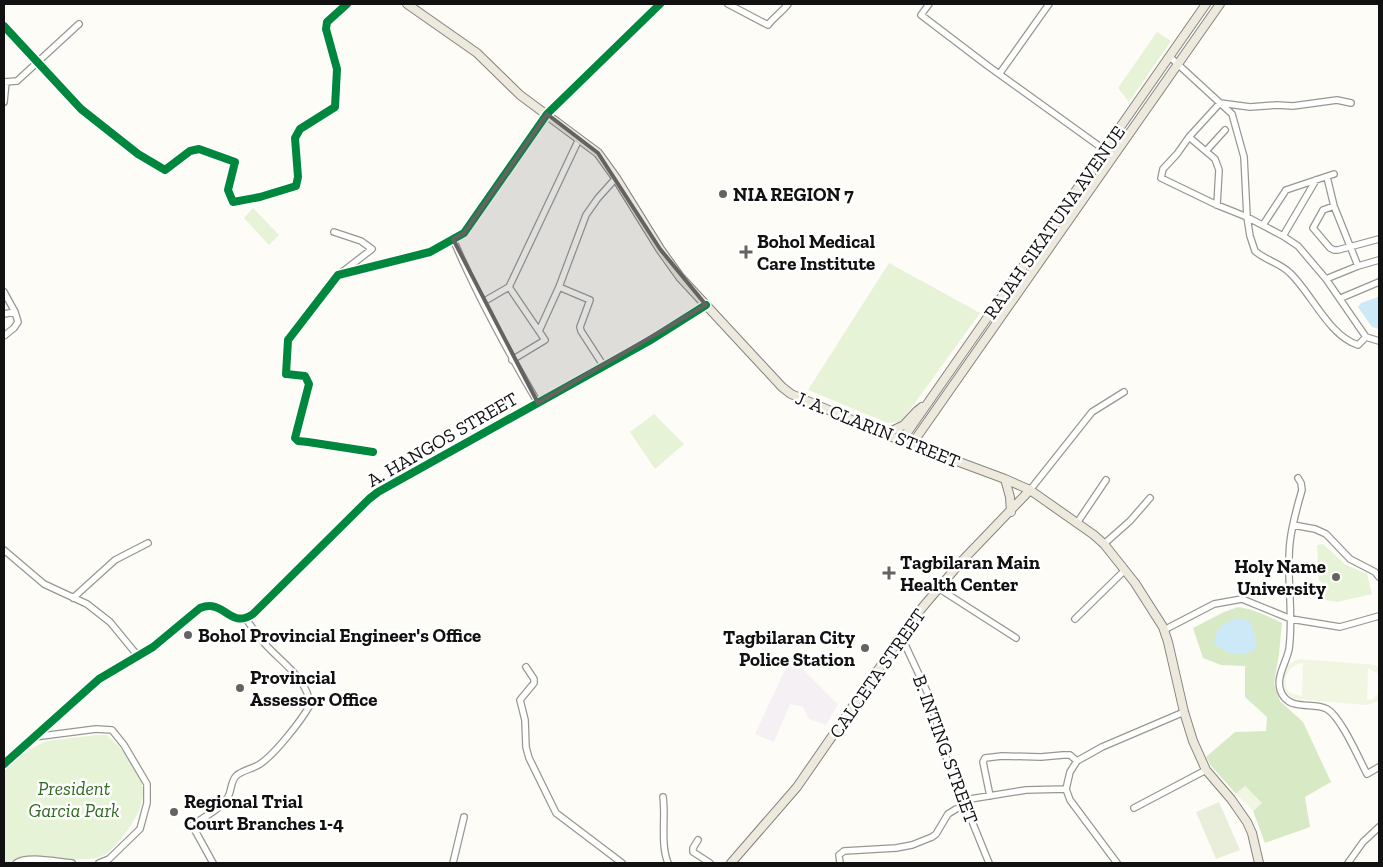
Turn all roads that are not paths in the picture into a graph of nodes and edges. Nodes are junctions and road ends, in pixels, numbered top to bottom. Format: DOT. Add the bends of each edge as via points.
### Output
graph roads {
  1 [pos="347,4"];
  2 [pos="407,4"];
  3 [pos="660,4"];
  4 [pos="728,4"];
  5 [pos="788,4"];
  6 [pos="929,4"];
  7 [pos="1048,4"];
  8 [pos="1206,4"];
  9 [pos="1220,4"];
  10 [pos="79,24"];
  11 [pos="4,26"];
  12 [pos="1170,57"];
  13 [pos="38,63"];
  14 [pos="1178,64"];
  15 [pos="1000,73"];
  16 [pos="5,82"];
  17 [pos="4,102"];
  18 [pos="1351,103"];
  19 [pos="1220,104"];
  20 [pos="546,114"];
  21 [pos="1225,130"];
  22 [pos="1113,137"];
  23 [pos="1189,137"];
  24 [pos="579,139"];
  25 [pos="1122,144"];
  26 [pos="1104,150"];
  27 [pos="1206,151"];
  28 [pos="1113,156"];
  29 [pos="1334,174"];
  30 [pos="1327,177"];
  31 [pos="616,178"];
  32 [pos="1316,180"];
  33 [pos="1217,205"];
  34 [pos="1334,206"];
  35 [pos="1247,217"];
  36 [pos="1263,225"];
  37 [pos="334,232"];
  38 [pos="1283,236"];
  39 [pos="453,239"];
  40 [pos="1379,239"];
  41 [pos="1350,245"];
  42 [pos="1379,260"];
  43 [pos="1358,266"];
  44 [pos="338,275"];
  45 [pos="1326,279"];
  46 [pos="1379,282"];
  47 [pos="509,287"];
  48 [pos="559,287"];
  49 [pos="4,292"];
  50 [pos="1341,298"];
  51 [pos="483,302"];
  52 [pos="706,305"];
  53 [pos="15,312"];
  54 [pos="4,314"];
  55 [pos="985,321"];
  56 [pos="994,326"];
  57 [pos="539,331"];
  58 [pos="4,336"];
  59 [pos="1366,337"];
  60 [pos="1379,341"];
  61 [pos="512,360"];
  62 [pos="603,365"];
  63 [pos="1124,392"];
  64 [pos="538,403"];
  65 [pos="926,406"];
  66 [pos="885,434"];
  67 [pos="902,440"];
  68 [pos="912,444"];
  69 [pos="374,452"];
  70 [pos="1005,478"];
  71 [pos="1298,478"];
  72 [pos="1106,480"];
  73 [pos="1030,490"];
  74 [pos="1150,498"];
  75 [pos="1011,512"];
  76 [pos="1077,523"];
  77 [pos="1293,525"];
  78 [pos="148,543"];
  79 [pos="1104,544"];
  80 [pos="4,550"];
  81 [pos="1125,570"];
  82 [pos="1379,578"];
  83 [pos="938,588"];
  84 [pos="73,598"];
  85 [pos="1379,616"];
  86 [pos="246,619"];
  87 [pos="1075,619"];
  88 [pos="1291,619"];
  89 [pos="1164,630"];
  90 [pos="901,636"];
  91 [pos="1016,638"];
  92 [pos="138,656"];
  93 [pos="526,667"];
  94 [pos="1184,712"];
  95 [pos="32,738"];
  96 [pos="1077,761"];
  97 [pos="4,764"];
  98 [pos="1379,767"];
  99 [pos="1206,770"];
  100 [pos="1066,789"];
  101 [pos="663,796"];
  102 [pos="990,796"];
  103 [pos="965,803"];
  104 [pos="1134,808"];
  105 [pos="464,817"];
  106 [pos="1379,827"];
  107 [pos="698,840"];
  108 [pos="16,863"];
  109 [pos="72,863"];
  110 [pos="99,863"];
  111 [pos="213,863"];
  112 [pos="452,863"];
  113 [pos="622,863"];
  114 [pos="668,863"];
  115 [pos="710,863"];
  116 [pos="731,863"];
  117 [pos="840,863"];
  118 [pos="989,863"];
  119 [pos="1116,863"];
  120 [pos="1259,863"];
  121 [pos="1348,863"];
  1 -- 13 [label="street" via="327,22 326,29 337,69 334,107 300,130 295,138 296,186 260,197 233,202 228,190 235,162 199,149 190,151 165,170 138,154 81,108"];
  2 -- 20 [label="main road, J. A. CLARIN STREET" via="477,53 520,95"];
  3 -- 20 [label="street"];
  4 -- 5 [label="street" via="768,25"];
  6 -- 15 [label="street" via="922,15"];
  7 -- 15 [label="street"];
  8 -- 12 [label="main road, RAJAH SIKATUNA AVENUE"];
  9 -- 14 [label="main road"];
  10 -- 13 [label="street"];
  11 -- 13 [label="street"];
  12 -- 14 [label="street"];
  12 -- 22 [label="main road, RAJAH SIKATUNA AVENUE"];
  13 -- 16 [label="street" via="18,81"];
  14 -- 19 [label="street"];
  14 -- 25 [label="main road"];
  15 -- 26 [label="street"];
  16 -- 17 [label="street"];
  18 -- 19 [label="street" via="1337,100 1250,107"];
  19 -- 23 [label="street"];
  19 -- 35 [label="street" via="1232,114 1244,157"];
  20 -- 24 [label="main road, J. A. CLARIN STREET"];
  20 -- 39 [label="street" via="464,232"];
  21 -- 27 [label="street"];
  22 -- 25 [label="main road"];
  22 -- 26 [label="main road, RAJAH SIKATUNA AVENUE"];
  23 -- 27 [label="street"];
  23 -- 33 [label="street" via="1163,169 1161,178"];
  24 -- 31 [label="main road, J. A. CLARIN STREET" via="598,153"];
  24 -- 47 [label="street"];
  25 -- 28 [label="main road"];
  26 -- 28 [label="street"];
  26 -- 55 [label="main road, RAJAH SIKATUNA AVENUE"];
  27 -- 33 [label="street" via="1215,159 1219,170"];
  28 -- 56 [label="main road"];
  29 -- 30 [label="street"];
  30 -- 32 [label="street"];
  30 -- 34 [label="street"];
  31 -- 48 [label="street" via="586,215"];
  31 -- 52 [label="main road, J. A. CLARIN STREET" via="660,249"];
  32 -- 36 [label="street" via="1286,190"];
  32 -- 38 [label="street"];
  33 -- 35 [label="street"];
  34 -- 41 [label="street"];
  34 -- 41 [label="street" via="1323,210 1313,228 1334,250"];
  35 -- 36 [label="street"];
  35 -- 59 [label="street" via="1255,250 1289,272 1335,331 1358,345"];
  36 -- 38 [label="street"];
  37 -- 44 [label="street" via="361,240 372,249"];
  38 -- 45 [label="street" via="1298,246"];
  39 -- 44 [label="street" via="430,252"];
  39 -- 51 [label="street"];
  40 -- 41 [label="street"];
  41 -- 43 [label="street"];
  42 -- 43 [label="street"];
  43 -- 45 [label="street"];
  44 -- 69 [label="street" via="288,340 286,374 305,376 309,384 295,438"];
  45 -- 50 [label="street"];
  46 -- 50 [label="street"];
  47 -- 51 [label="street"];
  47 -- 57 [label="street"];
  48 -- 57 [label="street"];
  48 -- 62 [label="street" via="590,300 580,327"];
  49 -- 53 [label="street"];
  50 -- 59 [label="street"];
  51 -- 61 [label="street"];
  52 -- 62 [label="street, A. HANGOS STREET"];
  52 -- 66 [label="main road, J. A. CLARIN STREET" via="786,390"];
  53 -- 54 [label="street"];
  53 -- 58 [label="street" via="18,322"];
  55 -- 56 [label="main road"];
  55 -- 65 [label="main road, RAJAH SIKATUNA AVENUE"];
  56 -- 68 [label="main road"];
  57 -- 61 [label="street" via="545,340"];
  59 -- 60 [label="street"];
  61 -- 64 [label="street"];
  62 -- 64 [label="street, A. HANGOS STREET"];
  63 -- 73 [label="street" via="1092,412"];
  64 -- 86 [label="street, A. HANGOS STREET" via="411,472 369,499"];
  65 -- 66 [label="main road" via="916,411 904,425"];
  65 -- 67 [label="main road, RAJAH SIKATUNA AVENUE"];
  66 -- 67 [label="main road, J. A. CLARIN STREET"];
  67 -- 68 [label="main road, J. A. CLARIN STREET"];
  68 -- 70 [label="main road, J. A. CLARIN STREET"];
  70 -- 73 [label="main road, J. A. CLARIN STREET"];
  70 -- 75 [label="main road"];
  71 -- 77 [label="street" via="1302,490"];
  72 -- 76 [label="street"];
  73 -- 75 [label="main road, CALCETA STREET"];
  73 -- 76 [label="main road, J. A. CLARIN STREET"];
  74 -- 79 [label="street"];
  75 -- 83 [label="main road, CALCETA STREET"];
  76 -- 79 [label="main road, J. A. CLARIN STREET"];
  77 -- 82 [label="street" via="1326,534 1350,559 1375,572"];
  77 -- 88 [label="street" via="1290,543"];
  78 -- 84 [label="street" via="115,560"];
  79 -- 81 [label="main road, J. A. CLARIN STREET"];
  80 -- 84 [label="street" via="44,584"];
  81 -- 87 [label="street"];
  81 -- 89 [label="main road, J. A. CLARIN STREET"];
  83 -- 90 [label="main road, CALCETA STREET"];
  83 -- 91 [label="street"];
  84 -- 92 [label="street" via="110,622"];
  85 -- 88 [label="street" via="1340,626"];
  86 -- 92 [label="street" via="234,618 208,605"];
  86 -- 111 [label="street" via="294,673 307,691 310,705 267,758 236,776 224,803 192,825"];
  88 -- 89 [label="street" via="1242,599 1214,604"];
  88 -- 98 [label="street" via="1280,690 1293,703 1330,710 1367,774"];
  89 -- 94 [label="main road, J. A. CLARIN STREET"];
  90 -- 103 [label="street, B. INTING STREET" via="929,696 947,760"];
  90 -- 116 [label="main road, CALCETA STREET" via="797,787"];
  92 -- 95 [label="street" via="99,679"];
  93 -- 113 [label="street" via="534,683 520,700 526,747 534,770 556,813"];
  94 -- 96 [label="street" via="1088,753"];
  94 -- 99 [label="main road, J. A. CLARIN STREET"];
  95 -- 97 [label="street"];
  95 -- 110 [label="street" via="96,729 112,730 147,784 147,803 140,829 109,859"];
  96 -- 100 [label="street"];
  96 -- 102 [label="street" via="1070,755 985,758 983,762"];
  99 -- 104 [label="street"];
  99 -- 120 [label="main road, J. A. CLARIN STREET" via="1247,822"];
  100 -- 102 [label="street" via="1026,790"];
  100 -- 119 [label="street" via="1070,800"];
  101 -- 114 [label="street" via="664,844"];
  102 -- 103 [label="street"];
  103 -- 117 [label="street" via="948,814 932,837 912,846 844,851 839,855"];
  103 -- 118 [label="street, B. INTING STREET"];
  105 -- 112 [label="street"];
  106 -- 121 [label="street"];
  107 -- 115 [label="street" via="693,852"];
  108 -- 109 [label="street" via="35,859"];
}
